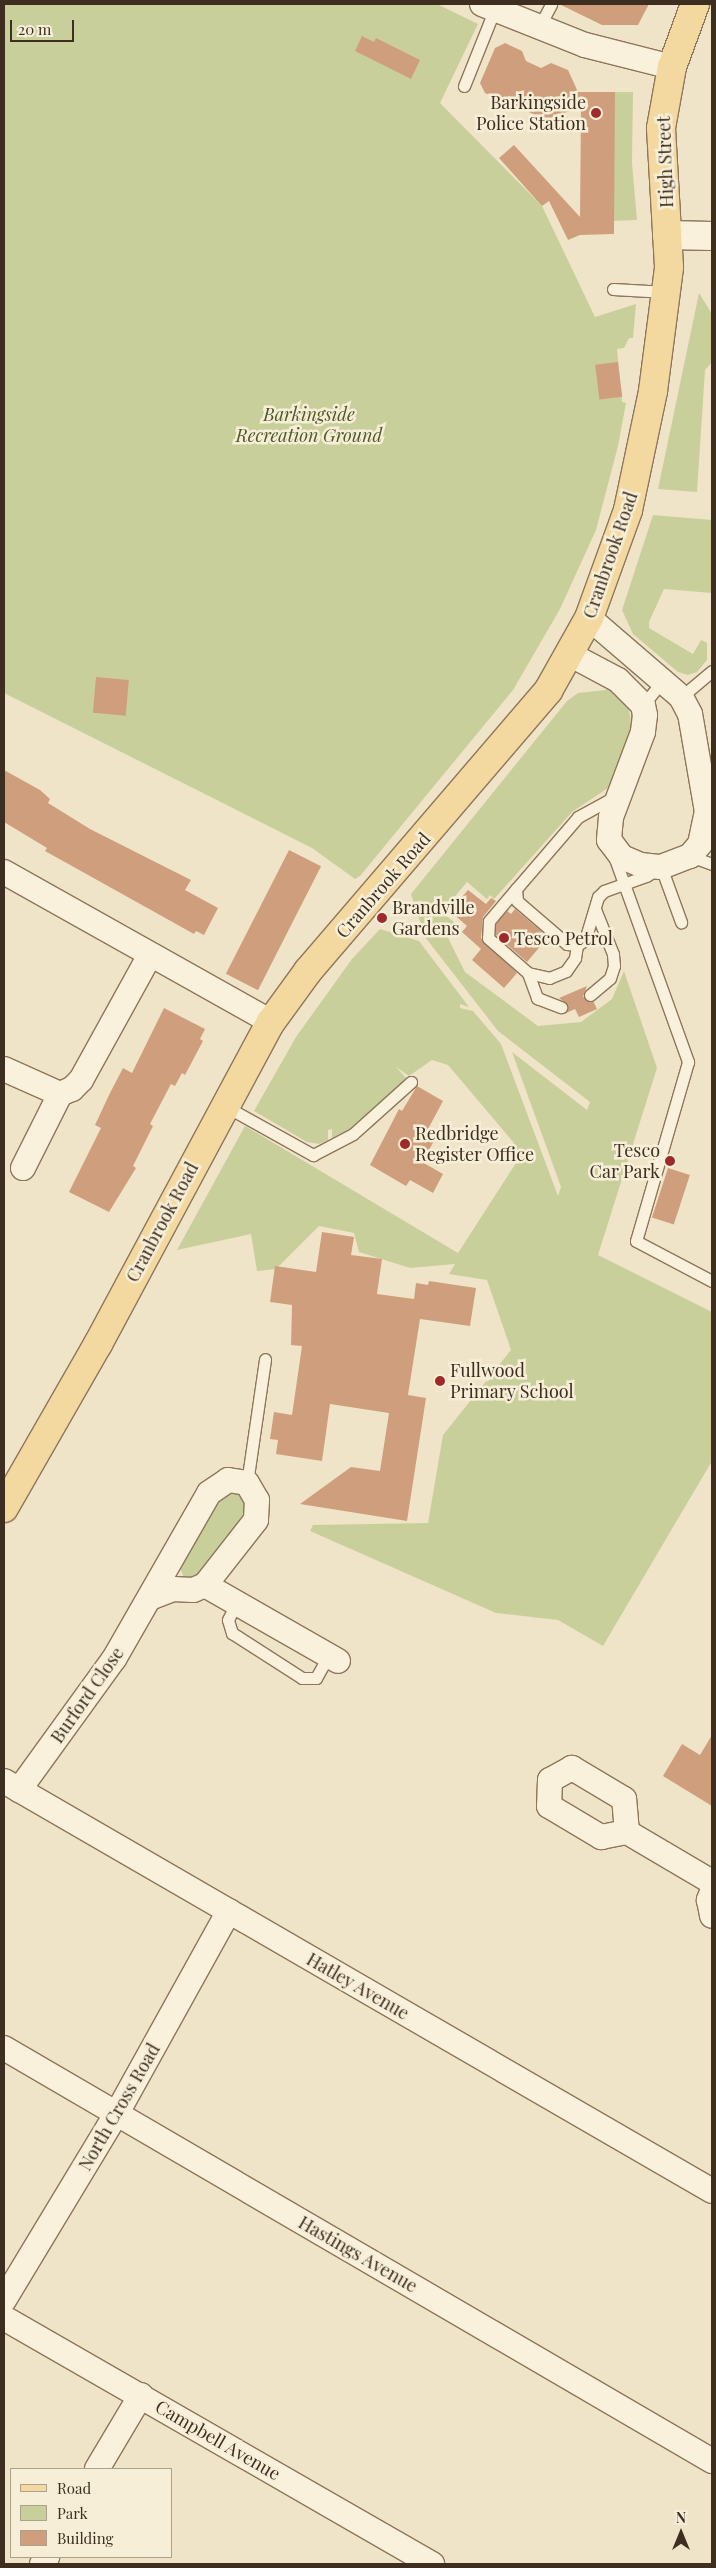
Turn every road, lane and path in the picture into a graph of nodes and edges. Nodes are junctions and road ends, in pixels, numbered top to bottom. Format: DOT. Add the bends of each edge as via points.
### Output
graph roads {
  1 [pos="550,4"];
  2 [pos="695,4"];
  3 [pos="492,5"];
  4 [pos="539,28"];
  5 [pos="672,66"];
  6 [pos="464,86"];
  7 [pos="667,235"];
  8 [pos="712,236"];
  9 [pos="613,289"];
  10 [pos="666,292"];
  11 [pos="589,618"];
  12 [pos="571,655"];
  13 [pos="712,670"];
  14 [pos="663,680"];
  15 [pos="681,696"];
  16 [pos="643,705"];
  17 [pos="619,794"];
  18 [pos="710,816"];
  19 [pos="609,840"];
  20 [pos="690,856"];
  21 [pos="712,864"];
  22 [pos="661,866"];
  23 [pos="4,872"];
  24 [pos="624,885"];
  25 [pos="516,889"];
  26 [pos="595,909"];
  27 [pos="681,922"];
  28 [pos="576,945"];
  29 [pos="150,955"];
  30 [pos="528,973"];
  31 [pos="590,995"];
  32 [pos="561,1008"];
  33 [pos="271,1022"];
  34 [pos="4,1069"];
  35 [pos="411,1082"];
  36 [pos="60,1094"];
  37 [pos="223,1105"];
  38 [pos="23,1168"];
  39 [pos="712,1282"];
  40 [pos="265,1358"];
  41 [pos="247,1484"];
  42 [pos="4,1508"];
  43 [pos="206,1585"];
  44 [pos="150,1598"];
  45 [pos="237,1602"];
  46 [pos="334,1658"];
  47 [pos="11,1785"];
  48 [pos="627,1832"];
  49 [pos="712,1882"];
  50 [pos="712,1892"];
  51 [pos="229,1911"];
  52 [pos="712,1916"];
  53 [pos="4,2048"];
  54 [pos="117,2113"];
  55 [pos="712,2192"];
  56 [pos="4,2300"];
  57 [pos="4,2318"];
  58 [pos="141,2395"];
  59 [pos="712,2461"];
  60 [pos="99,2468"];
  61 [pos="432,2564"];
  1 -- 4 [label="lane"];
  2 -- 5 [label="main road, High Street"];
  3 -- 4 [label="street"];
  3 -- 6 [label="lane"];
  4 -- 5 [label="street" via="585,44"];
  5 -- 7 [label="main road, High Street" via="661,128"];
  7 -- 8 [label="street"];
  7 -- 10 [label="main road, Cranbrook Road"];
  9 -- 10 [label="lane"];
  10 -- 11 [label="main road, Cranbrook Road" via="641,459 624,523"];
  11 -- 12 [label="main road, Cranbrook Road"];
  11 -- 14 [label="street"];
  12 -- 16 [label="street" via="618,680"];
  12 -- 33 [label="main road, Cranbrook Road" via="543,697 308,971"];
  13 -- 15 [label="lane"];
  14 -- 15 [label="street"];
  14 -- 16 [label="lane"];
  15 -- 18 [label="street" via="696,733"];
  16 -- 17 [label="street" via="643,732"];
  17 -- 19 [label="street" via="611,816"];
  17 -- 25 [label="lane" via="578,817"];
  18 -- 20 [label="street" via="706,830"];
  19 -- 22 [label="street" via="622,857 641,865"];
  19 -- 24 [label="lane"];
  20 -- 21 [label="lane"];
  20 -- 22 [label="street"];
  22 -- 24 [label="lane"];
  22 -- 27 [label="lane"];
  23 -- 29 [label="street"];
  24 -- 26 [label="lane" via="604,891"];
  24 -- 39 [label="lane" via="688,1062 636,1241"];
  25 -- 28 [label="lane" via="517,901 567,944"];
  25 -- 30 [label="lane" via="489,920 488,938"];
  26 -- 28 [label="lane" via="585,940"];
  26 -- 31 [label="lane" via="613,954 614,966 610,978"];
  28 -- 30 [label="lane" via="575,958 566,971 549,978"];
  29 -- 33 [label="street"];
  29 -- 36 [label="street" via="81,1080"];
  30 -- 32 [label="lane" via="537,998"];
  33 -- 37 [label="main road, Cranbrook Road"];
  34 -- 36 [label="street"];
  35 -- 37 [label="lane" via="353,1134 313,1155"];
  36 -- 38 [label="street"];
  37 -- 42 [label="main road, Cranbrook Road" via="98,1344"];
  40 -- 41 [label="lane"];
  41 -- 43 [label="street" via="257,1500 256,1520"];
  41 -- 44 [label="street, Burford Close" via="228,1480 209,1493"];
  43 -- 44 [label="street" via="193,1590 173,1589"];
  43 -- 45 [label="street"];
  44 -- 47 [label="street, Burford Close" via="114,1659"];
  45 -- 46 [label="street"];
  45 -- 46 [label="lane" via="228,1620 232,1633 302,1678 316,1678"];
  47 -- 51 [label="street, Hatley Avenue"];
  48 -- 49 [label="street"];
  50 -- 52 [label="street"];
  51 -- 54 [label="street, North Cross Road"];
  51 -- 55 [label="street, Hatley Avenue"];
  53 -- 54 [label="street, Hastings Avenue"];
  54 -- 56 [label="street, North Cross Road"];
  54 -- 59 [label="street, Hastings Avenue"];
  57 -- 58 [label="street, Campbell Avenue"];
  58 -- 60 [label="street"];
  58 -- 61 [label="street, Campbell Avenue"];
}
